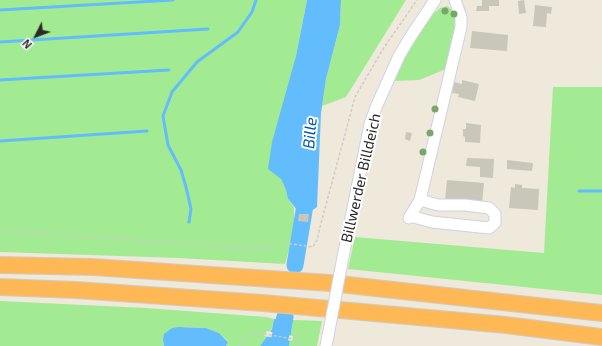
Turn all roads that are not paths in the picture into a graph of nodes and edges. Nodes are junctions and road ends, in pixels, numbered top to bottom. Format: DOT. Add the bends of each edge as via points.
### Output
graph roads {
  1 [pos="435,0"];
  2 [pos="455,0"];
  3 [pos="420,200"];
  4 [pos="0,265"];
  5 [pos="0,287"];
  6 [pos="602,313"];
  7 [pos="602,337"];
  8 [pos="327,341"];
  1 -- 8 [label="street, Billwerder Billdeich, bridge" via="399,56 370,124"];
  2 -- 3 [label="street" via="461,17 461,28"];
  3 -- 3 [label="street" via="410,217 489,228 495,223 495,214 490,208"];
  4 -- 6 [label="highway" via="93,267 330,283"];
  5 -- 7 [label="highway" via="271,304 506,325"];
}
